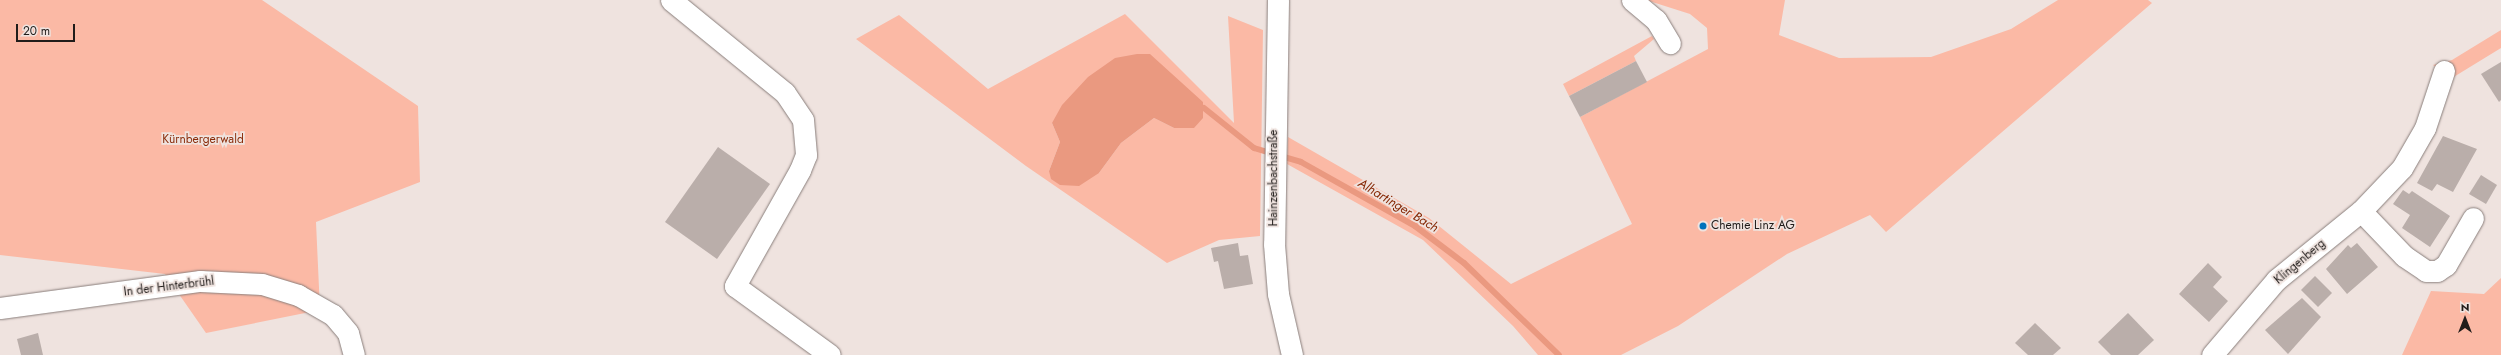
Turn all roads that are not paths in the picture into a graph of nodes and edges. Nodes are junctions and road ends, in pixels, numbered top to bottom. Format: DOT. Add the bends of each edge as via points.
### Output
graph roads {
  1 [pos="671,0"];
  2 [pos="1278,0"];
  3 [pos="1632,0"];
  4 [pos="1670,43"];
  5 [pos="2444,71"];
  6 [pos="2361,211"];
  7 [pos="2473,218"];
  8 [pos="0,308"];
  9 [pos="354,355"];
  10 [pos="830,355"];
  11 [pos="1292,355"];
  12 [pos="2212,355"];
  1 -- 10 [label="street" via="785,93 803,120 806,155 800,170 735,286"];
  2 -- 11 [label="street, Hainzenbachstraße" via="1273,168 1278,294"];
  3 -- 4 [label="street" via="1656,20"];
  5 -- 6 [label="street, Klingenberg" via="2417,146 2402,168"];
  6 -- 7 [label="street" via="2404,256 2426,271 2437,271 2446,265"];
  6 -- 12 [label="street, Klingenberg" via="2276,280"];
  8 -- 9 [label="street, In der Hinterbrühl" via="200,281 262,284 298,295 324,308 348,333"];
}
